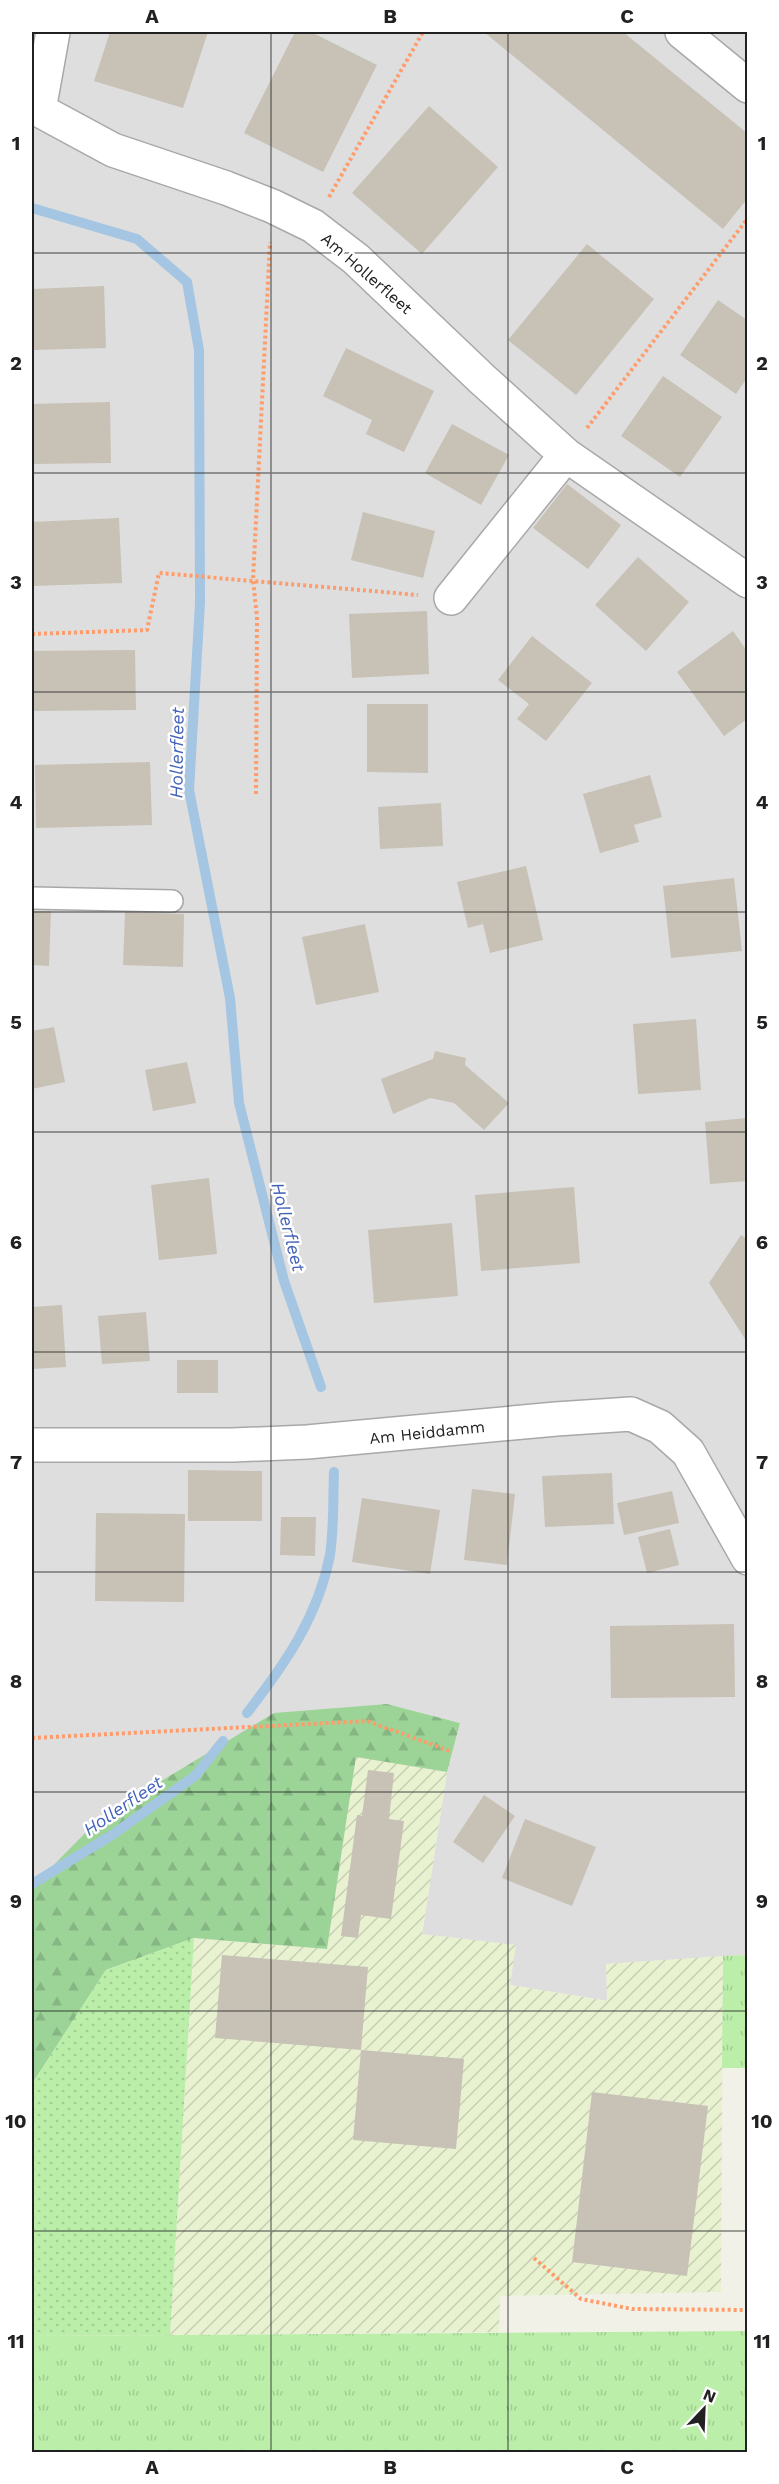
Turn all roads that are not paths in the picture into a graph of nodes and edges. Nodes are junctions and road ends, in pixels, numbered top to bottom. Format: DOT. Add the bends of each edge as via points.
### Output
graph roads {
  1 [pos="53,32"];
  2 [pos="681,32"];
  3 [pos="747,86"];
  4 [pos="35,110"];
  5 [pos="566,454"];
  6 [pos="747,581"];
  7 [pos="451,598"];
  8 [pos="32,898"];
  9 [pos="172,901"];
  10 [pos="32,1445"];
  11 [pos="747,1558"];
  1 -- 4 [label="street"];
  2 -- 3 [label="street"];
  4 -- 5 [label="street, Am Hollerfleet" via="113,150 272,206 313,226 356,260"];
  5 -- 6 [label="street, Am Hollerfleet"];
  5 -- 7 [label="street"];
  8 -- 9 [label="lane"];
  10 -- 11 [label="street, Am Heiddamm" via="308,1442 631,1414 660,1427 688,1452"];
}
